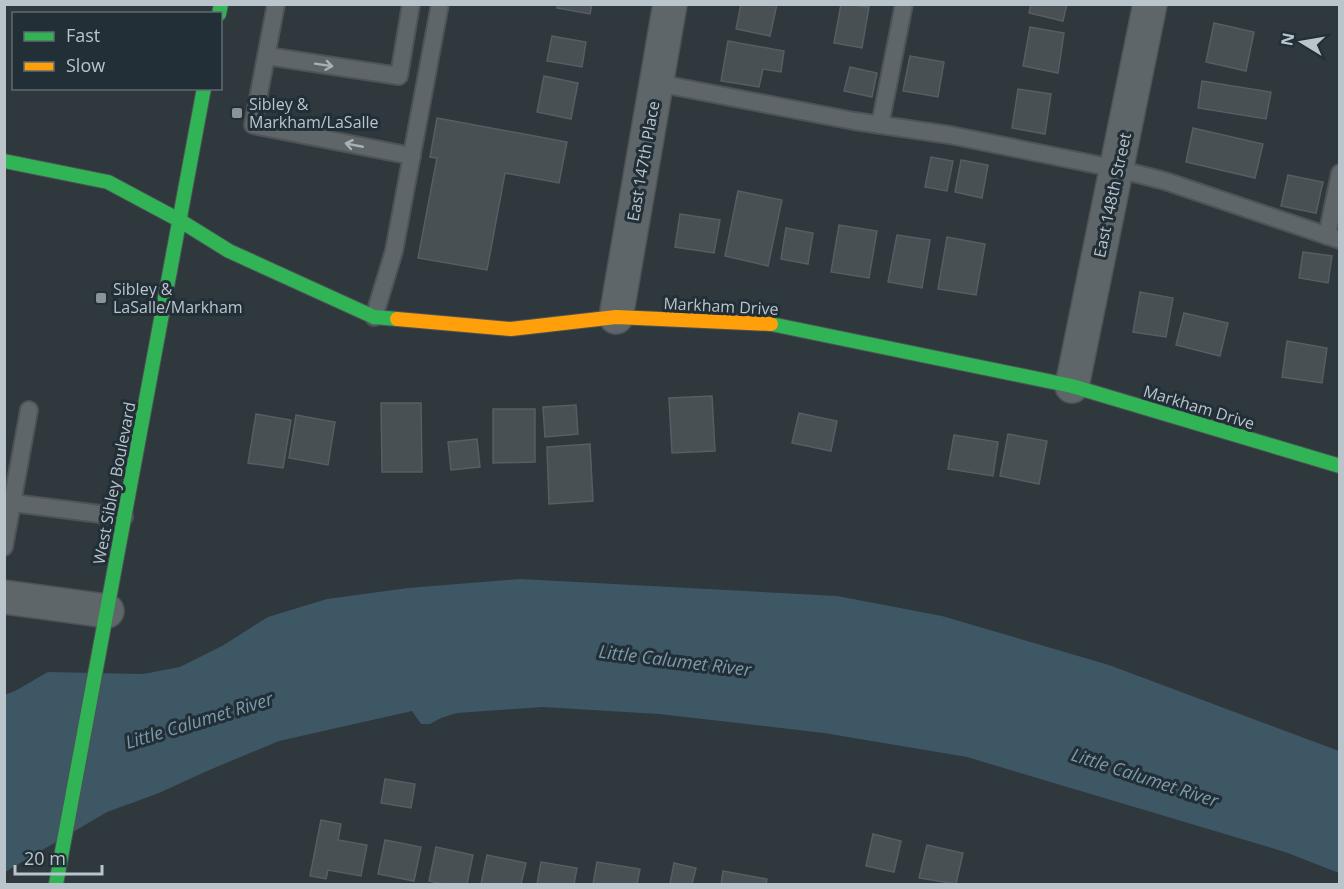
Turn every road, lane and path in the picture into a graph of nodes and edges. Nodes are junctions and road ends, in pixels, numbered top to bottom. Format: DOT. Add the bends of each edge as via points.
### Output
graph roads {
  1 [pos="276,4"];
  2 [pos="411,4"];
  3 [pos="440,4"];
  4 [pos="670,4"];
  5 [pos="904,4"];
  6 [pos="1150,4"];
  7 [pos="267,56"];
  8 [pos="657,83"];
  9 [pos="204,90"];
  10 [pos="879,125"];
  11 [pos="412,156"];
  12 [pos="4,160"];
  13 [pos="1118,169"];
  14 [pos="1340,173"];
  15 [pos="179,220"];
  16 [pos="1333,238"];
  17 [pos="374,317"];
  18 [pos="616,317"];
  19 [pos="1072,386"];
  20 [pos="29,410"];
  21 [pos="1340,466"];
  22 [pos="13,503"];
  23 [pos="124,517"];
  24 [pos="4,547"];
  25 [pos="4,597"];
  26 [pos="104,623"];
  27 [pos="56,885"];
  1 -- 7 [label="lane"];
  7 -- 2 [label="lane, one-way" via="399,76"];
  3 -- 11 [label="lane"];
  4 -- 8 [label="street, East 147th Place"];
  5 -- 10 [label="lane"];
  6 -- 13 [label="street, East 148th Street"];
  11 -- 7 [label="lane, one-way" via="254,125"];
  8 -- 10 [label="lane"];
  8 -- 18 [label="street, East 147th Place"];
  9 -- 15 [label="street, West Sibley Boulevard"];
  10 -- 13 [label="lane" via="950,135"];
  11 -- 17 [label="lane" via="394,251"];
  12 -- 15 [label="street, Markham Drive" via="108,182"];
  13 -- 16 [label="lane"];
  13 -- 19 [label="street, East 148th Street"];
  14 -- 16 [label="lane"];
  15 -- 17 [label="street, Markham Drive" via="229,251"];
  15 -- 23 [label="street, West Sibley Boulevard"];
  17 -- 18 [label="street, Markham Drive" via="511,328"];
  18 -- 19 [label="street, Markham Drive" via="775,324"];
  19 -- 21 [label="street, Markham Drive"];
  20 -- 22 [label="lane"];
  22 -- 23 [label="lane"];
  22 -- 24 [label="lane"];
  23 -- 26 [label="street, West Sibley Boulevard"];
  25 -- 26 [label="street"];
  26 -- 27 [label="street, West Sibley Boulevard"];
}
